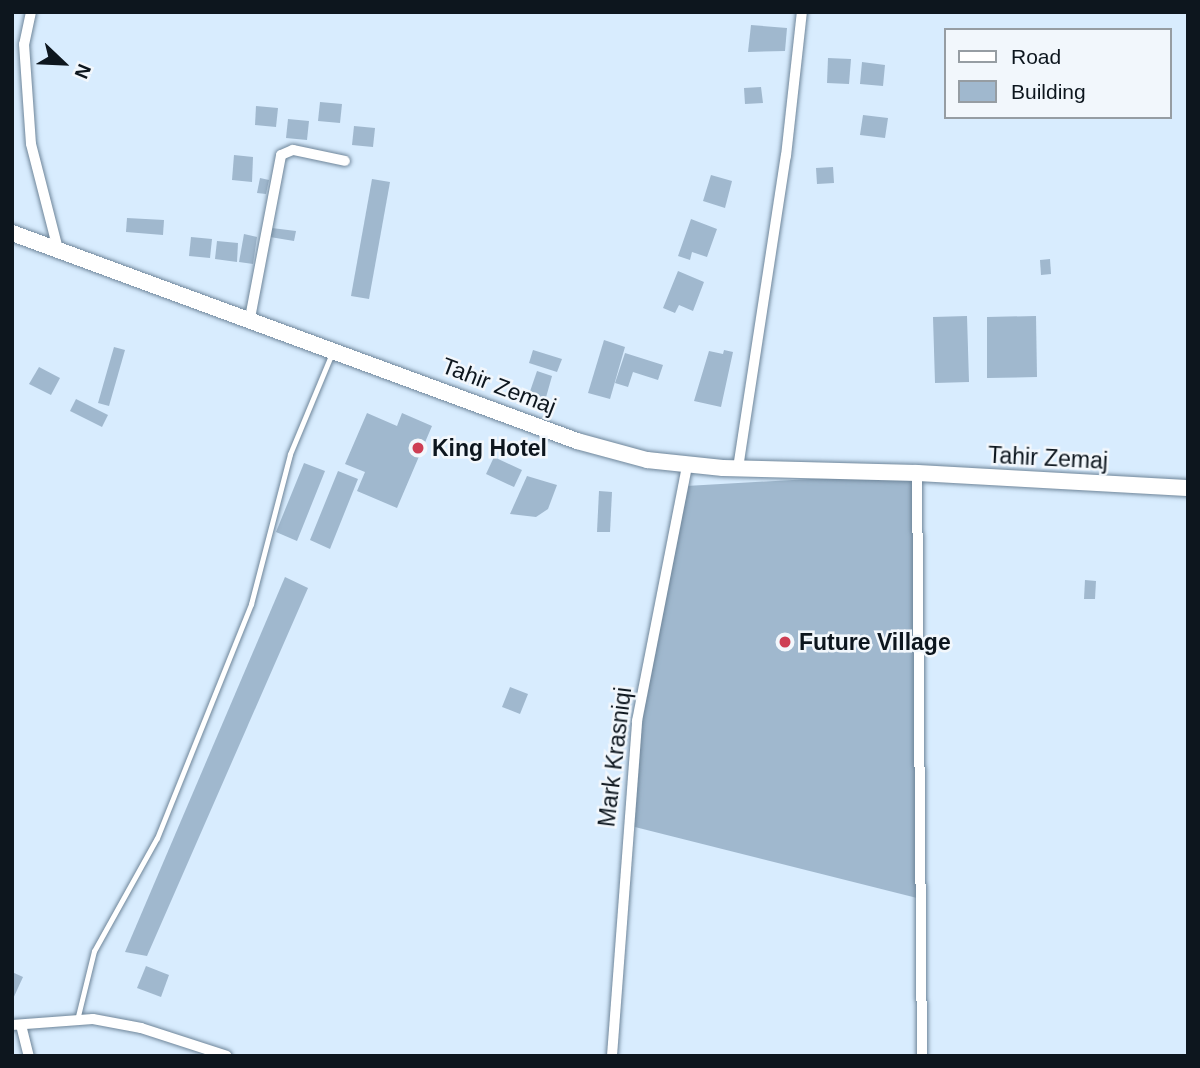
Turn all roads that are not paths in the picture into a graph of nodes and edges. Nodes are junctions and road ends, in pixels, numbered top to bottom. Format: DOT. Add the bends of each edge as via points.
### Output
graph roads {
  1 [pos="31,12"];
  2 [pos="802,12"];
  3 [pos="345,161"];
  4 [pos="12,233"];
  5 [pos="59,253"];
  6 [pos="250,318"];
  7 [pos="334,348"];
  8 [pos="687,466"];
  9 [pos="738,468"];
  10 [pos="917,473"];
  11 [pos="1188,488"];
  12 [pos="77,1020"];
  13 [pos="17,1025"];
  14 [pos="29,1056"];
  15 [pos="227,1056"];
  16 [pos="612,1056"];
  17 [pos="922,1056"];
  1 -- 5 [label="street" via="24,44 31,144"];
  2 -- 9 [label="street" via="786,156"];
  3 -- 6 [label="street" via="293,150 279,157"];
  4 -- 5 [label="main road, Tahir Zemaj"];
  5 -- 6 [label="main road, Tahir Zemaj"];
  6 -- 7 [label="main road, Tahir Zemaj"];
  7 -- 8 [label="main road, Tahir Zemaj" via="577,441"];
  7 -- 12 [label="lane" via="290,454 251,604 157,838 94,951"];
  8 -- 9 [label="main road, Tahir Zemaj"];
  8 -- 16 [label="street, Mark Krasniqi" via="637,721"];
  9 -- 10 [label="main road, Tahir Zemaj"];
  10 -- 11 [label="main road, Tahir Zemaj"];
  10 -- 17 [label="street"];
  12 -- 13 [label="street"];
  12 -- 15 [label="street" via="141,1028"];
  13 -- 14 [label="street"];
}
